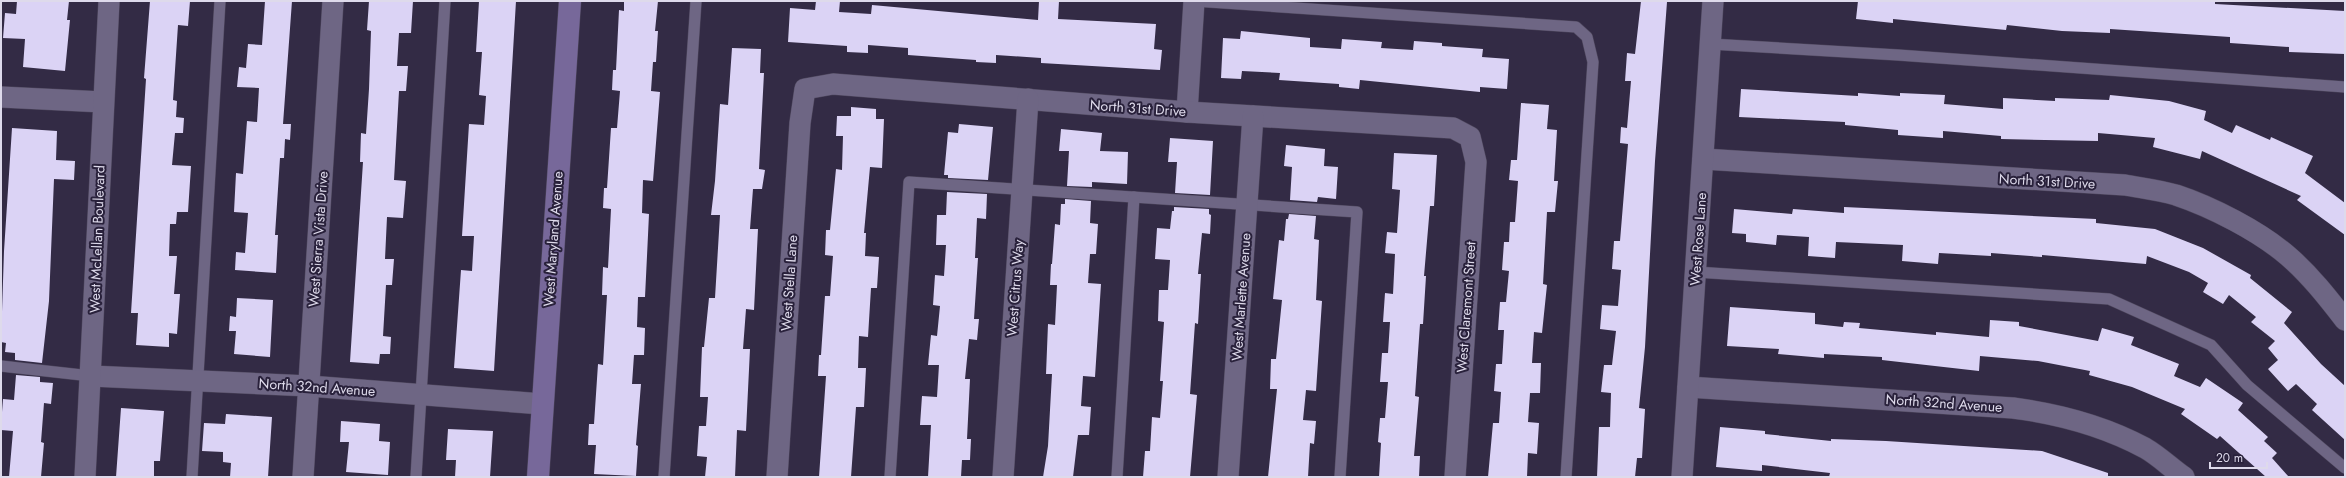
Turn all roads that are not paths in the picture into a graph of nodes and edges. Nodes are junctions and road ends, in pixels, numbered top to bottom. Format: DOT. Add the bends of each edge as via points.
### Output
graph roads {
  1 [pos="109,1"];
  2 [pos="220,1"];
  3 [pos="333,1"];
  4 [pos="445,1"];
  5 [pos="570,1"];
  6 [pos="696,1"];
  7 [pos="1194,1"];
  8 [pos="1713,1"];
  9 [pos="1710,44"];
  10 [pos="2345,88"];
  11 [pos="805,89"];
  12 [pos="1,97"];
  13 [pos="1028,99"];
  14 [pos="103,102"];
  15 [pos="1187,112"];
  16 [pos="1254,116"];
  17 [pos="1470,137"];
  18 [pos="1703,159"];
  19 [pos="1022,189"];
  20 [pos="1134,197"];
  21 [pos="1247,204"];
  22 [pos="1696,272"];
  23 [pos="2345,320"];
  24 [pos="1,366"];
  25 [pos="91,376"];
  26 [pos="199,379"];
  27 [pos="309,386"];
  28 [pos="1688,387"];
  29 [pos="422,395"];
  30 [pos="542,404"];
  31 [pos="2345,468"];
  32 [pos="85,477"];
  33 [pos="192,477"];
  34 [pos="303,477"];
  35 [pos="416,477"];
  36 [pos="538,477"];
  37 [pos="664,477"];
  38 [pos="777,477"];
  39 [pos="890,477"];
  40 [pos="1003,477"];
  41 [pos="1117,477"];
  42 [pos="1228,477"];
  43 [pos="1340,477"];
  44 [pos="1455,477"];
  45 [pos="1566,477"];
  46 [pos="1682,477"];
  47 [pos="2184,477"];
  1 -- 14 [label="street, West McLellan Boulevard"];
  2 -- 26 [label="lane"];
  3 -- 27 [label="street, West Sierra Vista Drive"];
  4 -- 29 [label="lane"];
  5 -- 30 [label="street, West Maryland Avenue"];
  6 -- 37 [label="lane"];
  7 -- 15 [label="street"];
  7 -- 45 [label="lane" via="1576,27 1588,37 1593,62"];
  8 -- 9 [label="street, West Rose Lane"];
  9 -- 10 [label="lane" via="1898,55"];
  9 -- 18 [label="street, West Rose Lane"];
  11 -- 13 [label="street, North 31st Drive" via="833,84"];
  11 -- 38 [label="street, West Stella Lane" via="800,123"];
  12 -- 14 [label="street"];
  13 -- 15 [label="street, North 31st Drive"];
  13 -- 19 [label="street, West Citrus Way"];
  14 -- 25 [label="street, West McLellan Boulevard"];
  15 -- 16 [label="street, North 31st Drive"];
  16 -- 17 [label="street, North 31st Drive" via="1453,128"];
  16 -- 21 [label="street, West Marlette Avenue"];
  17 -- 44 [label="street, West Claremont Street" via="1476,162"];
  18 -- 22 [label="street, West Rose Lane"];
  18 -- 23 [label="street, North 31st Drive" via="2125,184 2175,195 2240,225 2288,256 2321,290"];
  19 -- 20 [label="lane"];
  19 -- 39 [label="lane" via="909,182"];
  19 -- 40 [label="street, West Citrus Way"];
  20 -- 21 [label="lane"];
  20 -- 41 [label="lane"];
  21 -- 42 [label="street, West Marlette Avenue"];
  21 -- 43 [label="lane" via="1357,212"];
  22 -- 28 [label="street, West Rose Lane"];
  22 -- 31 [label="lane" via="2109,299 2211,345 2247,385"];
  24 -- 25 [label="lane"];
  25 -- 26 [label="street, North 32nd Avenue"];
  25 -- 32 [label="street, West McLellan Boulevard"];
  26 -- 27 [label="street, North 32nd Avenue"];
  26 -- 33 [label="lane"];
  27 -- 29 [label="street, North 32nd Avenue"];
  27 -- 34 [label="street, West Sierra Vista Drive"];
  28 -- 46 [label="street, West Rose Lane"];
  28 -- 47 [label="street, North 32nd Avenue" via="2013,408 2049,413 2099,428 2145,448"];
  29 -- 30 [label="street, North 32nd Avenue"];
  29 -- 35 [label="lane"];
  30 -- 36 [label="street, West Maryland Avenue"];
}
